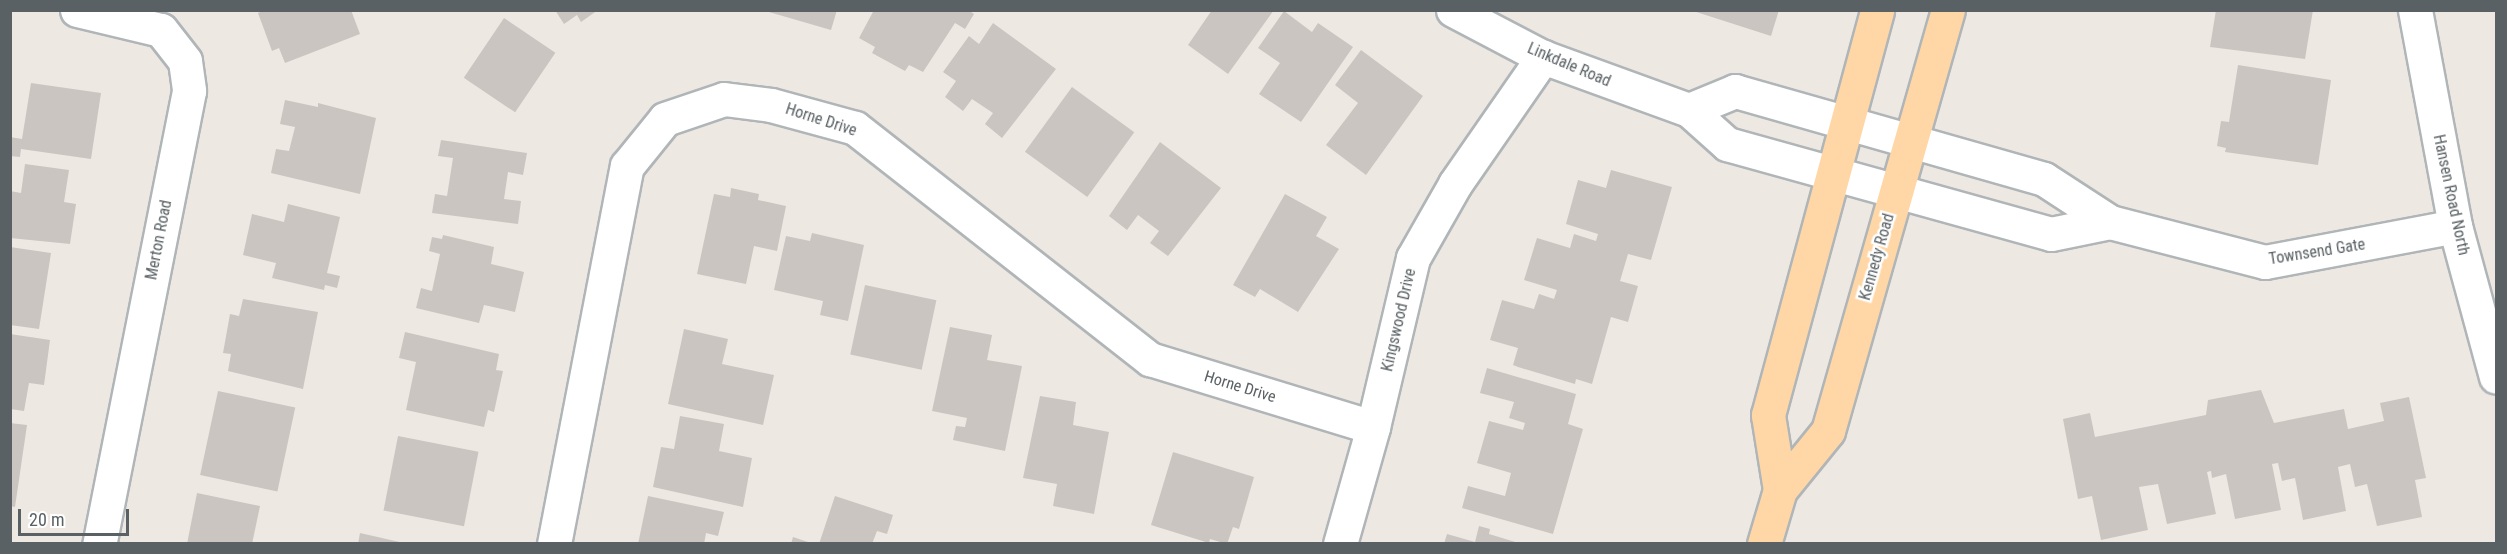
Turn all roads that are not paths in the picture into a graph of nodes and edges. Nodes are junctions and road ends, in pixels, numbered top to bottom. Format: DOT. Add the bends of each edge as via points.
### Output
graph roads {
  1 [pos="76,10"];
  2 [pos="1453,10"];
  3 [pos="1877,10"];
  4 [pos="1948,10"];
  5 [pos="2415,10"];
  6 [pos="1543,57"];
  7 [pos="1689,110"];
  8 [pos="1848,121"];
  9 [pos="1911,139"];
  10 [pos="1833,174"];
  11 [pos="1896,192"];
  12 [pos="2110,222"];
  13 [pos="2455,226"];
  14 [pos="2496,377"];
  15 [pos="1373,427"];
  16 [pos="1780,490"];
  17 [pos="99,543"];
  18 [pos="554,543"];
  19 [pos="1340,543"];
  20 [pos="1764,543"];
  1 -- 17 [label="street, Merton Road" via="161,30 185,61 189,91"];
  2 -- 6 [label="street, Linkdale Road"];
  3 -- 8 [label="main road, Kennedy Road"];
  4 -- 9 [label="main road, Kennedy Road"];
  5 -- 13 [label="street, Hansen Road North"];
  6 -- 7 [label="street, Linkdale Road"];
  6 -- 15 [label="street, Kingswood Drive" via="1455,184 1413,258"];
  7 -- 8 [label="street" via="1735,91"];
  7 -- 10 [label="street, Linkdale Road" via="1727,144"];
  8 -- 9 [label="street, Townsend Gate"];
  8 -- 10 [label="main road, Kennedy Road"];
  9 -- 11 [label="main road, Kennedy Road"];
  9 -- 12 [label="street, Townsend Gate" via="2044,178"];
  10 -- 11 [label="street, Townsend Gate"];
  10 -- 16 [label="main road, Kennedy Road" via="1768,415"];
  11 -- 12 [label="street, Townsend Gate" via="2051,234"];
  11 -- 16 [label="main road, Kennedy Road" via="1828,431"];
  12 -- 13 [label="street, Townsend Gate" via="2265,262"];
  13 -- 14 [label="street, Hansen Road North"];
  15 -- 18 [label="street, Horne Drive" via="1150,359 855,128 771,105 724,99 665,119 627,166"];
  15 -- 19 [label="street, Kingswood Drive"];
  16 -- 20 [label="main road, Kennedy Road"];
}
